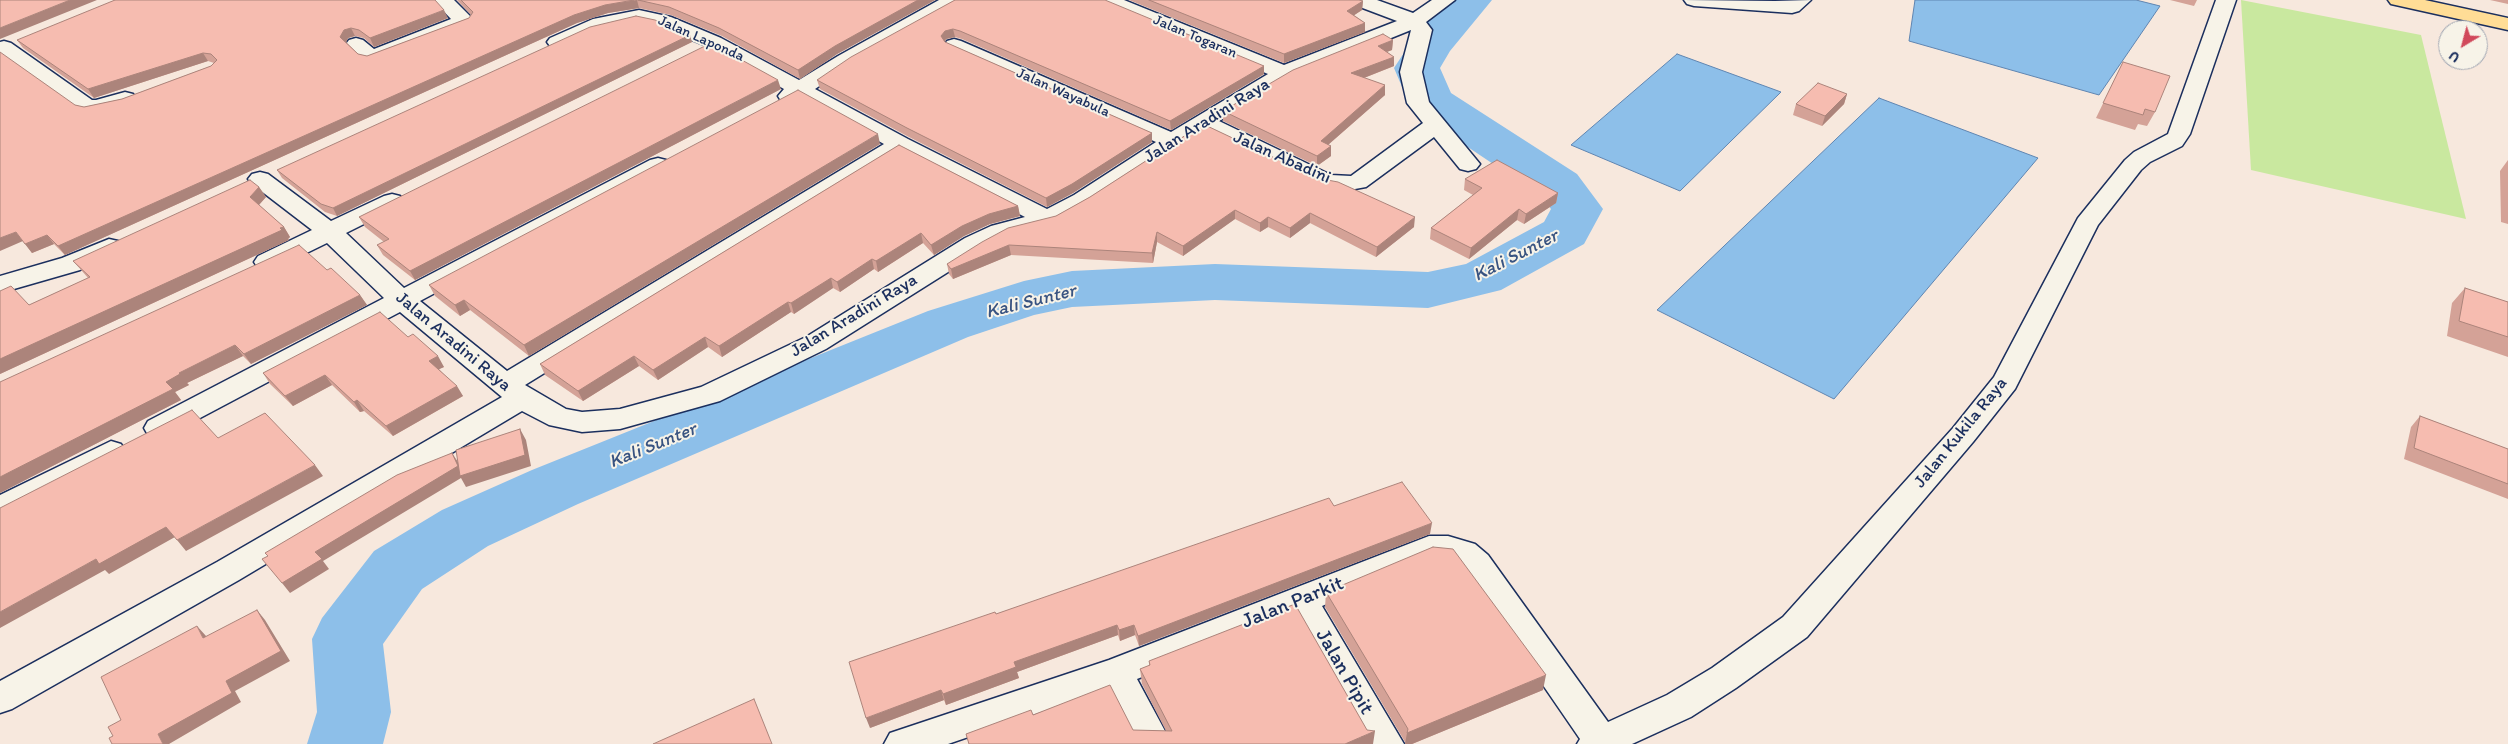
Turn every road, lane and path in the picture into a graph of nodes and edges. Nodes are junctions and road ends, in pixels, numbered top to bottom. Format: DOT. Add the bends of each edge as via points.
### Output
graph roads {
  1 [pos="443,0"];
  2 [pos="954,0"];
  3 [pos="1107,0"];
  4 [pos="1359,0"];
  5 [pos="1445,0"];
  6 [pos="1694,0"];
  7 [pos="1801,0"];
  8 [pos="2226,0"];
  9 [pos="2398,0"];
  10 [pos="1415,21"];
  11 [pos="2508,24"];
  12 [pos="714,42"];
  13 [pos="356,44"];
  14 [pos="8,45"];
  15 [pos="954,45"];
  16 [pos="540,50"];
  17 [pos="690,55"];
  18 [pos="1284,74"];
  19 [pos="802,89"];
  20 [pos="147,91"];
  21 [pos="768,107"];
  22 [pos="1202,122"];
  23 [pos="1435,125"];
  24 [pos="1172,141"];
  25 [pos="900,144"];
  26 [pos="681,153"];
  27 [pos="1468,164"];
  28 [pos="260,179"];
  29 [pos="409,193"];
  30 [pos="1047,218"];
  31 [pos="330,232"];
  32 [pos="126,239"];
  33 [pos="249,270"];
  34 [pos="0,284"];
  35 [pos="401,299"];
  36 [pos="513,391"];
  37 [pos="0,508"];
  38 [pos="1302,600"];
  39 [pos="1116,672"];
  40 [pos="0,698"];
  41 [pos="951,737"];
  42 [pos="1600,743"];
  43 [pos="902,744"];
  44 [pos="1154,744"];
  45 [pos="1386,744"];
  1 -- 13 [label="street" via="465,21 371,57"];
  2 -- 19 [label="street" via="845,60"];
  3 -- 18 [label="street, Jalan Togaran"];
  4 -- 10 [label="street"];
  5 -- 10 [label="street, Jalan Aradini Raya"];
  6 -- 7 [label="street" via="1775,7 1792,7"];
  8 -- 42 [label="street, Jalan Kukila Raya" via="2179,134 2174,142 2142,157 2133,165 2088,223 2005,382 1963,435 1795,627 1679,706"];
  9 -- 11 [label="main road"];
  10 -- 18 [label="street, Jalan Aradini Raya"];
  10 -- 23 [label="street" via="1422,30 1411,72 1418,103"];
  12 -- 16 [label="street, Jalan Laponda" via="664,21 638,16 600,23"];
  12 -- 17 [label="street"];
  12 -- 19 [label="street, Jalan Laponda"];
  14 -- 20 [label="street" via="90,107"];
  15 -- 24 [label="street, Jalan Wayabula"];
  18 -- 22 [label="street, Jalan Aradini Raya"];
  19 -- 21 [label="street"];
  19 -- 25 [label="street, Jalan Laponda"];
  22 -- 23 [label="street, Jalan Abadini" via="1325,181 1344,184 1358,182"];
  22 -- 24 [label="street, Jalan Aradini Raya"];
  23 -- 27 [label="street"];
  24 -- 30 [label="street, Jalan Aradini Raya" via="1082,200"];
  25 -- 30 [label="street, Jalan Laponda"];
  25 -- 36 [label="street"];
  26 -- 35 [label="street"];
  28 -- 31 [label="street, Jalan Aradini Raya"];
  29 -- 31 [label="street"];
  30 -- 36 [label="street, Jalan Aradini Raya" via="1000,231 974,244 816,343 710,394 620,418 582,422 559,418"];
  31 -- 33 [label="street"];
  31 -- 35 [label="street, Jalan Aradini Raya"];
  32 -- 34 [label="street" via="71,264"];
  35 -- 36 [label="street, Jalan Aradini Raya"];
  35 -- 37 [label="street" via="209,402"];
  36 -- 40 [label="street" via="228,571"];
  38 -- 39 [label="street, Jalan Parkit"];
  38 -- 42 [label="street, Jalan Parkit" via="1429,548 1448,548 1464,553 1477,564"];
  38 -- 45 [label="street, Jalan Pipit"];
  39 -- 41 [label="street, Jalan Parkit"];
  39 -- 44 [label="street"];
  41 -- 43 [label="street, Jalan Parkit"];
}
